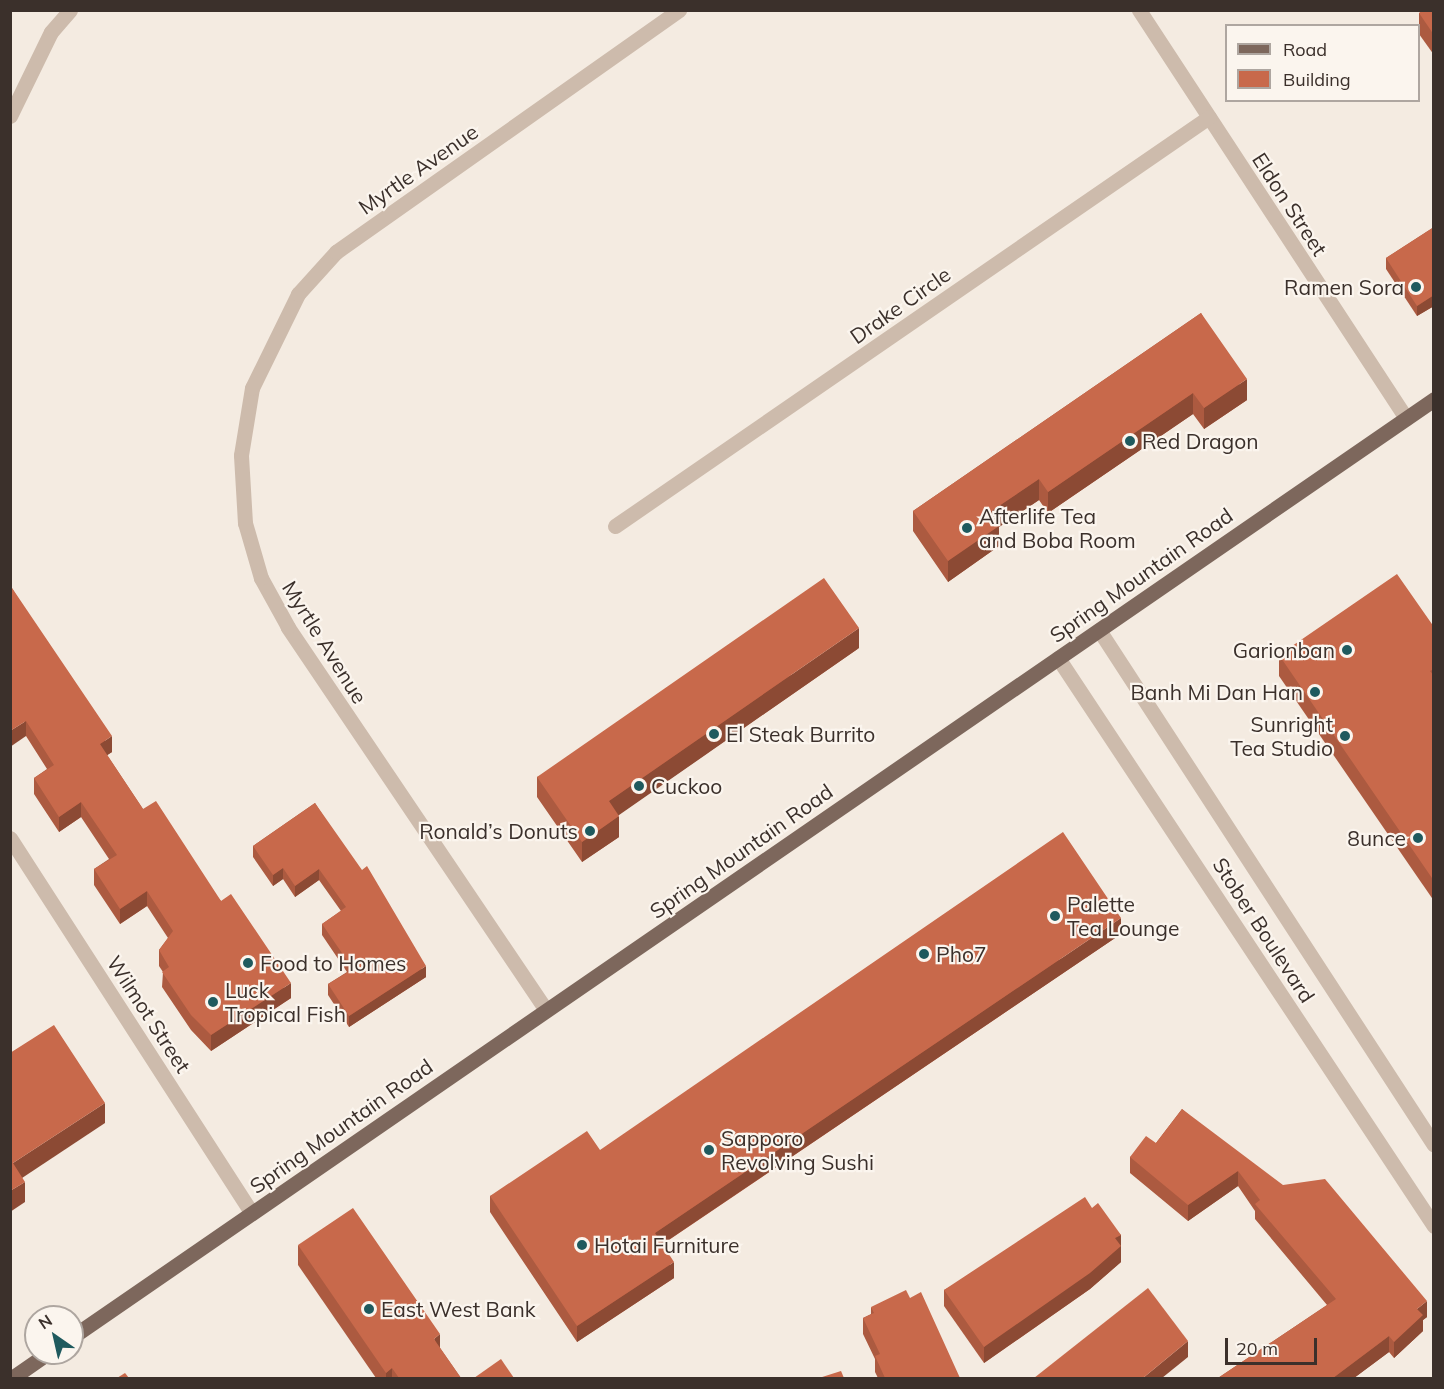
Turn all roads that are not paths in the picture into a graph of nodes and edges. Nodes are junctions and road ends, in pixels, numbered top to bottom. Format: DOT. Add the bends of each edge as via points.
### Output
graph roads {
  1 [pos="70,10"];
  2 [pos="679,10"];
  3 [pos="1139,10"];
  4 [pos="10,116"];
  5 [pos="1209,117"];
  6 [pos="1434,399"];
  7 [pos="1406,418"];
  8 [pos="615,526"];
  9 [pos="1099,630"];
  10 [pos="1058,658"];
  11 [pos="10,838"];
  12 [pos="546,1010"];
  13 [pos="1434,1145"];
  14 [pos="252,1213"];
  15 [pos="1434,1226"];
  16 [pos="84,1329"];
  17 [pos="31,1365"];
  18 [pos="12,1378"];
  1 -- 4 [label="street" via="51,33"];
  2 -- 12 [label="street, Myrtle Avenue" via="336,252 298,294 252,388 241,455 245,523 261,578 288,627"];
  3 -- 5 [label="street, Eldon Street"];
  5 -- 7 [label="street, Eldon Street"];
  5 -- 8 [label="street, Drake Circle"];
  6 -- 7 [label="main road, Spring Mountain Road"];
  7 -- 9 [label="main road, Spring Mountain Road"];
  9 -- 10 [label="main road, Spring Mountain Road"];
  9 -- 13 [label="street, Stober Boulevard"];
  10 -- 12 [label="main road, Spring Mountain Road"];
  10 -- 15 [label="street, Stober Boulevard"];
  11 -- 14 [label="street, Wilmot Street"];
  12 -- 14 [label="main road, Spring Mountain Road"];
  14 -- 16 [label="main road, Spring Mountain Road"];
  17 -- 18 [label="main road"];
}
